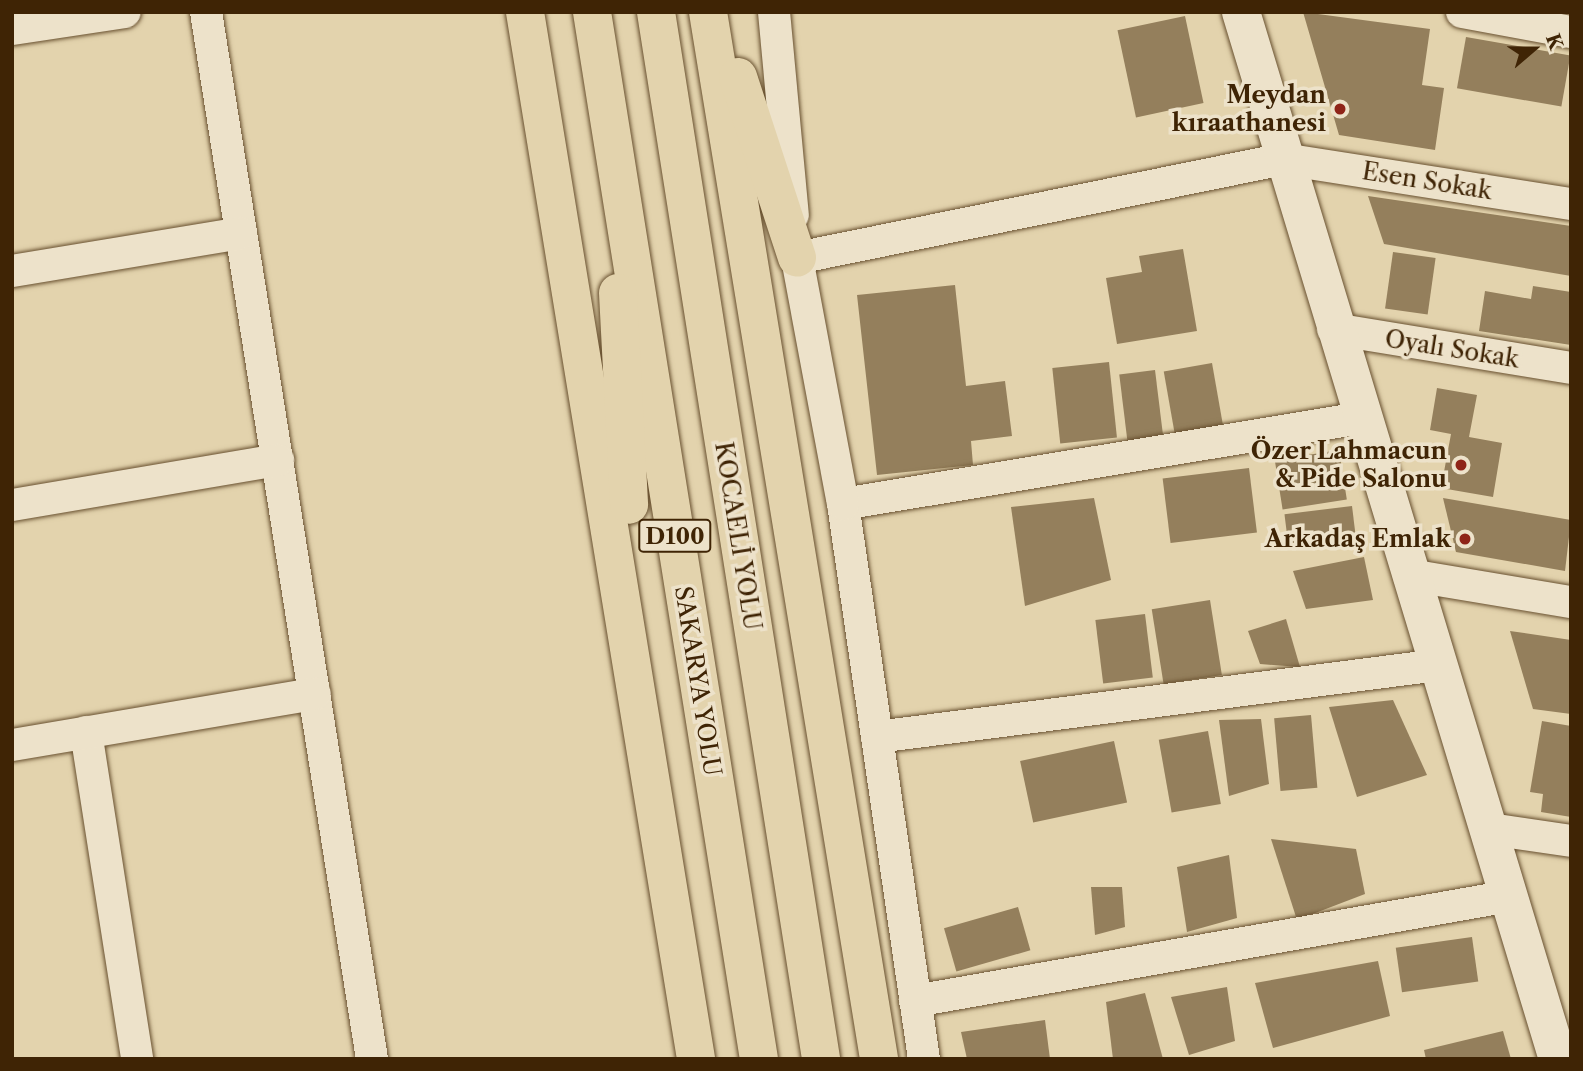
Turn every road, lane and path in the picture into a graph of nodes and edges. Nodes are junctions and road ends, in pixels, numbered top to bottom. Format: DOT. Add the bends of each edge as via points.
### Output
graph roads {
  1 [pos="125,12"];
  2 [pos="206,12"];
  3 [pos="525,12"];
  4 [pos="592,12"];
  5 [pos="656,12"];
  6 [pos="708,12"];
  7 [pos="717,12"];
  8 [pos="774,12"];
  9 [pos="1241,12"];
  10 [pos="1462,12"];
  11 [pos="12,29"];
  12 [pos="1571,32"];
  13 [pos="1283,159"];
  14 [pos="620,196"];
  15 [pos="1571,204"];
  16 [pos="241,233"];
  17 [pos="797,258"];
  18 [pos="12,271"];
  19 [pos="1333,329"];
  20 [pos="1571,368"];
  21 [pos="1361,418"];
  22 [pos="278,460"];
  23 [pos="842,504"];
  24 [pos="12,505"];
  25 [pos="1409,575"];
  26 [pos="1571,602"];
  27 [pos="1438,665"];
  28 [pos="315,694"];
  29 [pos="86,732"];
  30 [pos="707,737"];
  31 [pos="877,737"];
  32 [pos="12,745"];
  33 [pos="769,746"];
  34 [pos="651,784"];
  35 [pos="1489,829"];
  36 [pos="1571,841"];
  37 [pos="1510,896"];
  38 [pos="915,1001"];
  39 [pos="138,1059"];
  40 [pos="372,1059"];
  41 [pos="696,1059"];
  42 [pos="735,1059"];
  43 [pos="759,1059"];
  44 [pos="821,1059"];
  45 [pos="844,1059"];
  46 [pos="879,1059"];
  47 [pos="924,1059"];
  48 [pos="1558,1059"];
  1 -- 11 [label="street"];
  2 -- 16 [label="street"];
  3 -- 34 [label="highway"];
  4 -- 14 [label="highway, SAKARYA YOLU / D100"];
  5 -- 33 [label="highway, KOCAELİ YOLU / D100"];
  6 -- 46 [label="highway"];
  7 -- 17 [label="highway"];
  8 -- 17 [label="street"];
  9 -- 13 [label="main road"];
  10 -- 12 [label="street"];
  13 -- 15 [label="street, Esen Sokak"];
  13 -- 17 [label="street"];
  13 -- 19 [label="main road"];
  14 -- 30 [label="highway, SAKARYA YOLU / D100"];
  14 -- 34 [label="highway" via="617,358"];
  16 -- 18 [label="street"];
  16 -- 22 [label="street"];
  17 -- 23 [label="street"];
  19 -- 20 [label="street, Oyalı Sokak"];
  19 -- 21 [label="main road"];
  21 -- 23 [label="street"];
  21 -- 25 [label="main road"];
  22 -- 24 [label="street"];
  22 -- 28 [label="street"];
  23 -- 31 [label="street"];
  25 -- 26 [label="street"];
  25 -- 27 [label="main road"];
  27 -- 31 [label="street"];
  27 -- 35 [label="main road"];
  28 -- 29 [label="street"];
  28 -- 40 [label="street"];
  29 -- 32 [label="street"];
  29 -- 39 [label="street"];
  30 -- 42 [label="highway"];
  30 -- 43 [label="highway, SAKARYA YOLU / D100"];
  31 -- 38 [label="street"];
  33 -- 44 [label="highway, KOCAELİ YOLU / D100"];
  33 -- 45 [label="highway"];
  34 -- 41 [label="highway"];
  35 -- 36 [label="street"];
  35 -- 37 [label="main road"];
  37 -- 38 [label="street"];
  37 -- 48 [label="main road"];
  38 -- 47 [label="street"];
}
